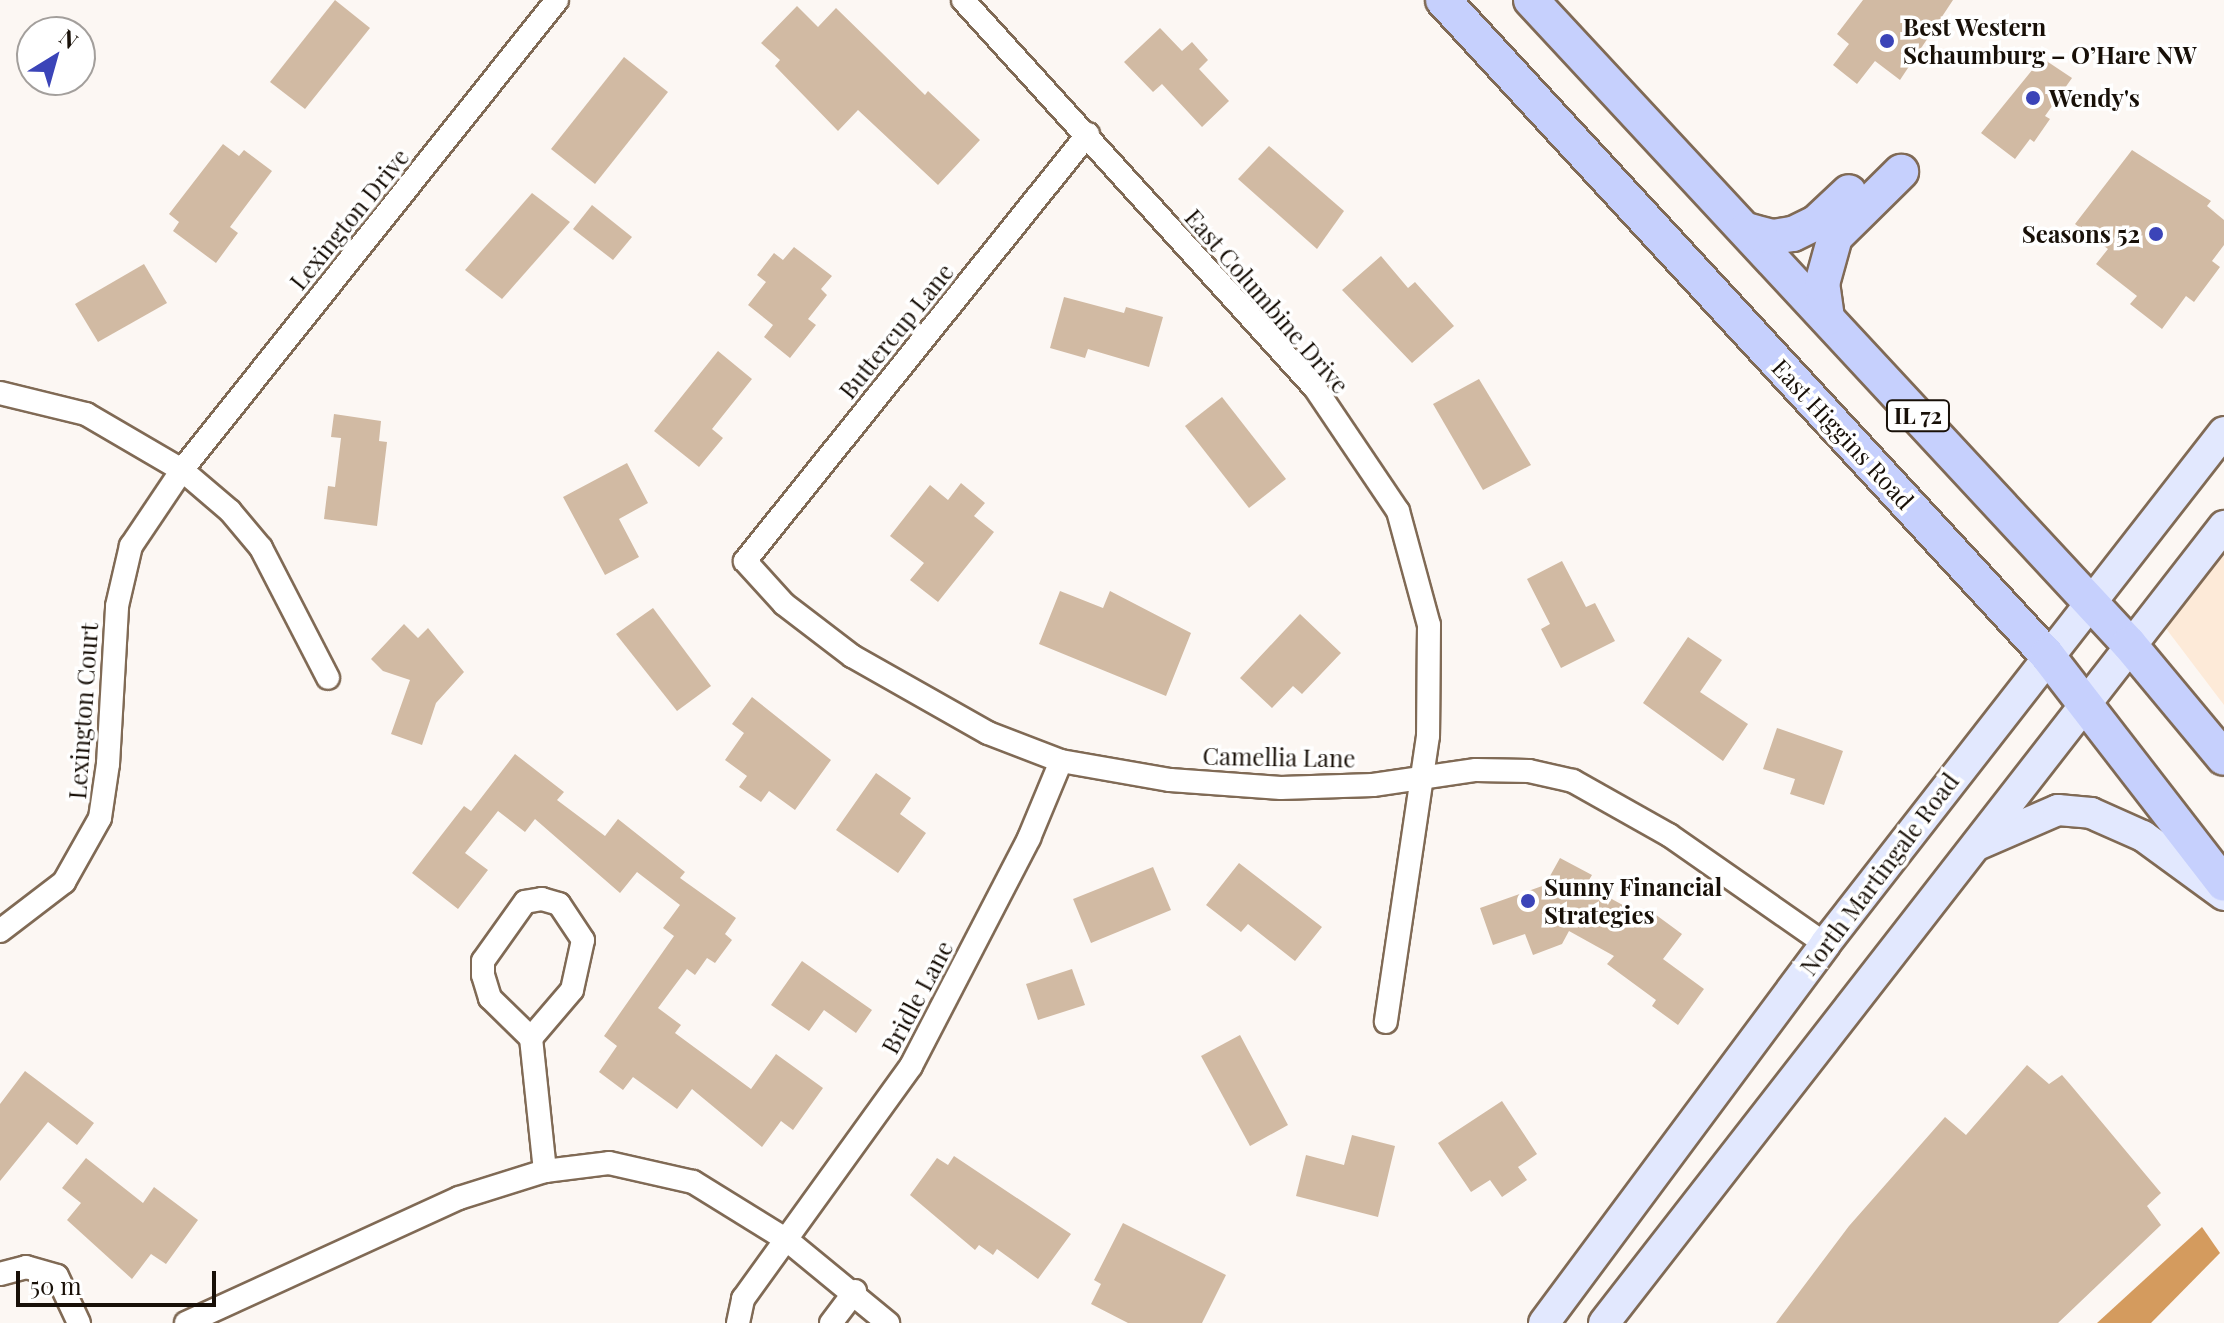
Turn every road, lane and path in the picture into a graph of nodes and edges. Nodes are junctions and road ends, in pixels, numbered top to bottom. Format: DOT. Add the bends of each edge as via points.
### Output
graph roads {
  1 [pos="557,0"];
  2 [pos="963,0"];
  3 [pos="1443,0"];
  4 [pos="1531,0"];
  5 [pos="1088,134"];
  6 [pos="1746,230"];
  7 [pos="1827,318"];
  8 [pos="0,393"];
  9 [pos="2224,432"];
  10 [pos="182,470"];
  11 [pos="2224,526"];
  12 [pos="745,561"];
  13 [pos="2090,602"];
  14 [pos="2129,644"];
  15 [pos="2047,655"];
  16 [pos="328,678"];
  17 [pos="2085,700"];
  18 [pos="2224,758"];
  19 [pos="1061,761"];
  20 [pos="1423,776"];
  21 [pos="1972,847"];
  22 [pos="2224,884"];
  23 [pos="2224,895"];
  24 [pos="0,931"];
  25 [pos="1825,944"];
  26 [pos="1386,1022"];
  27 [pos="531,1038"];
  28 [pos="545,1171"];
  29 [pos="787,1240"];
  30 [pos="0,1274"];
  31 [pos="855,1291"];
  32 [pos="79,1323"];
  33 [pos="186,1323"];
  34 [pos="738,1323"];
  35 [pos="831,1323"];
  36 [pos="888,1323"];
  37 [pos="1544,1323"];
  38 [pos="1604,1323"];
  1 -- 10 [label="street, Lexington Drive"];
  2 -- 5 [label="street, East Columbine Drive"];
  3 -- 15 [label="main road, East Higgins Road / IL 72"];
  4 -- 6 [label="main road, IL 72"];
  5 -- 12 [label="street, Buttercup Lane"];
  5 -- 20 [label="street, East Columbine Drive" via="1315,388 1398,511 1429,625"];
  6 -- 7 [label="main road, IL 72"];
  6 -- 7 [label="main road" via="1785,236 1816,223 1894,164 1835,237 1822,284"];
  7 -- 13 [label="main road, IL 72"];
  8 -- 10 [label="street" via="86,414"];
  9 -- 13 [label="street, North Martingale Road"];
  10 -- 16 [label="street" via="230,511 261,548"];
  10 -- 24 [label="street, Lexington Court" via="131,546 117,606 100,818 64,882"];
  11 -- 14 [label="street"];
  12 -- 19 [label="street, Camellia Lane" via="784,604 852,656 988,733"];
  13 -- 14 [label="main road, IL 72"];
  13 -- 15 [label="street, North Martingale Road"];
  14 -- 17 [label="street"];
  14 -- 18 [label="main road, IL 72"];
  15 -- 17 [label="main road, East Higgins Road / IL 72"];
  15 -- 25 [label="street, North Martingale Road"];
  17 -- 21 [label="street"];
  17 -- 22 [label="main road, East Higgins Road / IL 72"];
  19 -- 20 [label="street, Camellia Lane" via="1170,780 1281,788 1373,785"];
  19 -- 29 [label="street, Bridle Lane" via="1029,838 911,1066"];
  20 -- 25 [label="street, Camellia Lane" via="1529,771 1573,781 1669,835"];
  20 -- 26 [label="street, East Columbine Drive"];
  21 -- 23 [label="street" via="2058,810 2091,813 2143,836"];
  21 -- 38 [label="street"];
  25 -- 37 [label="street, North Martingale Road"];
  27 -- 27 [label="street" via="572,990 583,940 559,904 542,899 525,902 483,961 490,998"];
  27 -- 28 [label="street"];
  28 -- 29 [label="street" via="609,1163 693,1182"];
  28 -- 33 [label="street" via="459,1198"];
  29 -- 31 [label="street"];
  29 -- 34 [label="street, Bridle Lane" via="743,1299"];
  30 -- 32 [label="street" via="26,1267 57,1276"];
  31 -- 35 [label="street"];
  31 -- 36 [label="street"];
}
